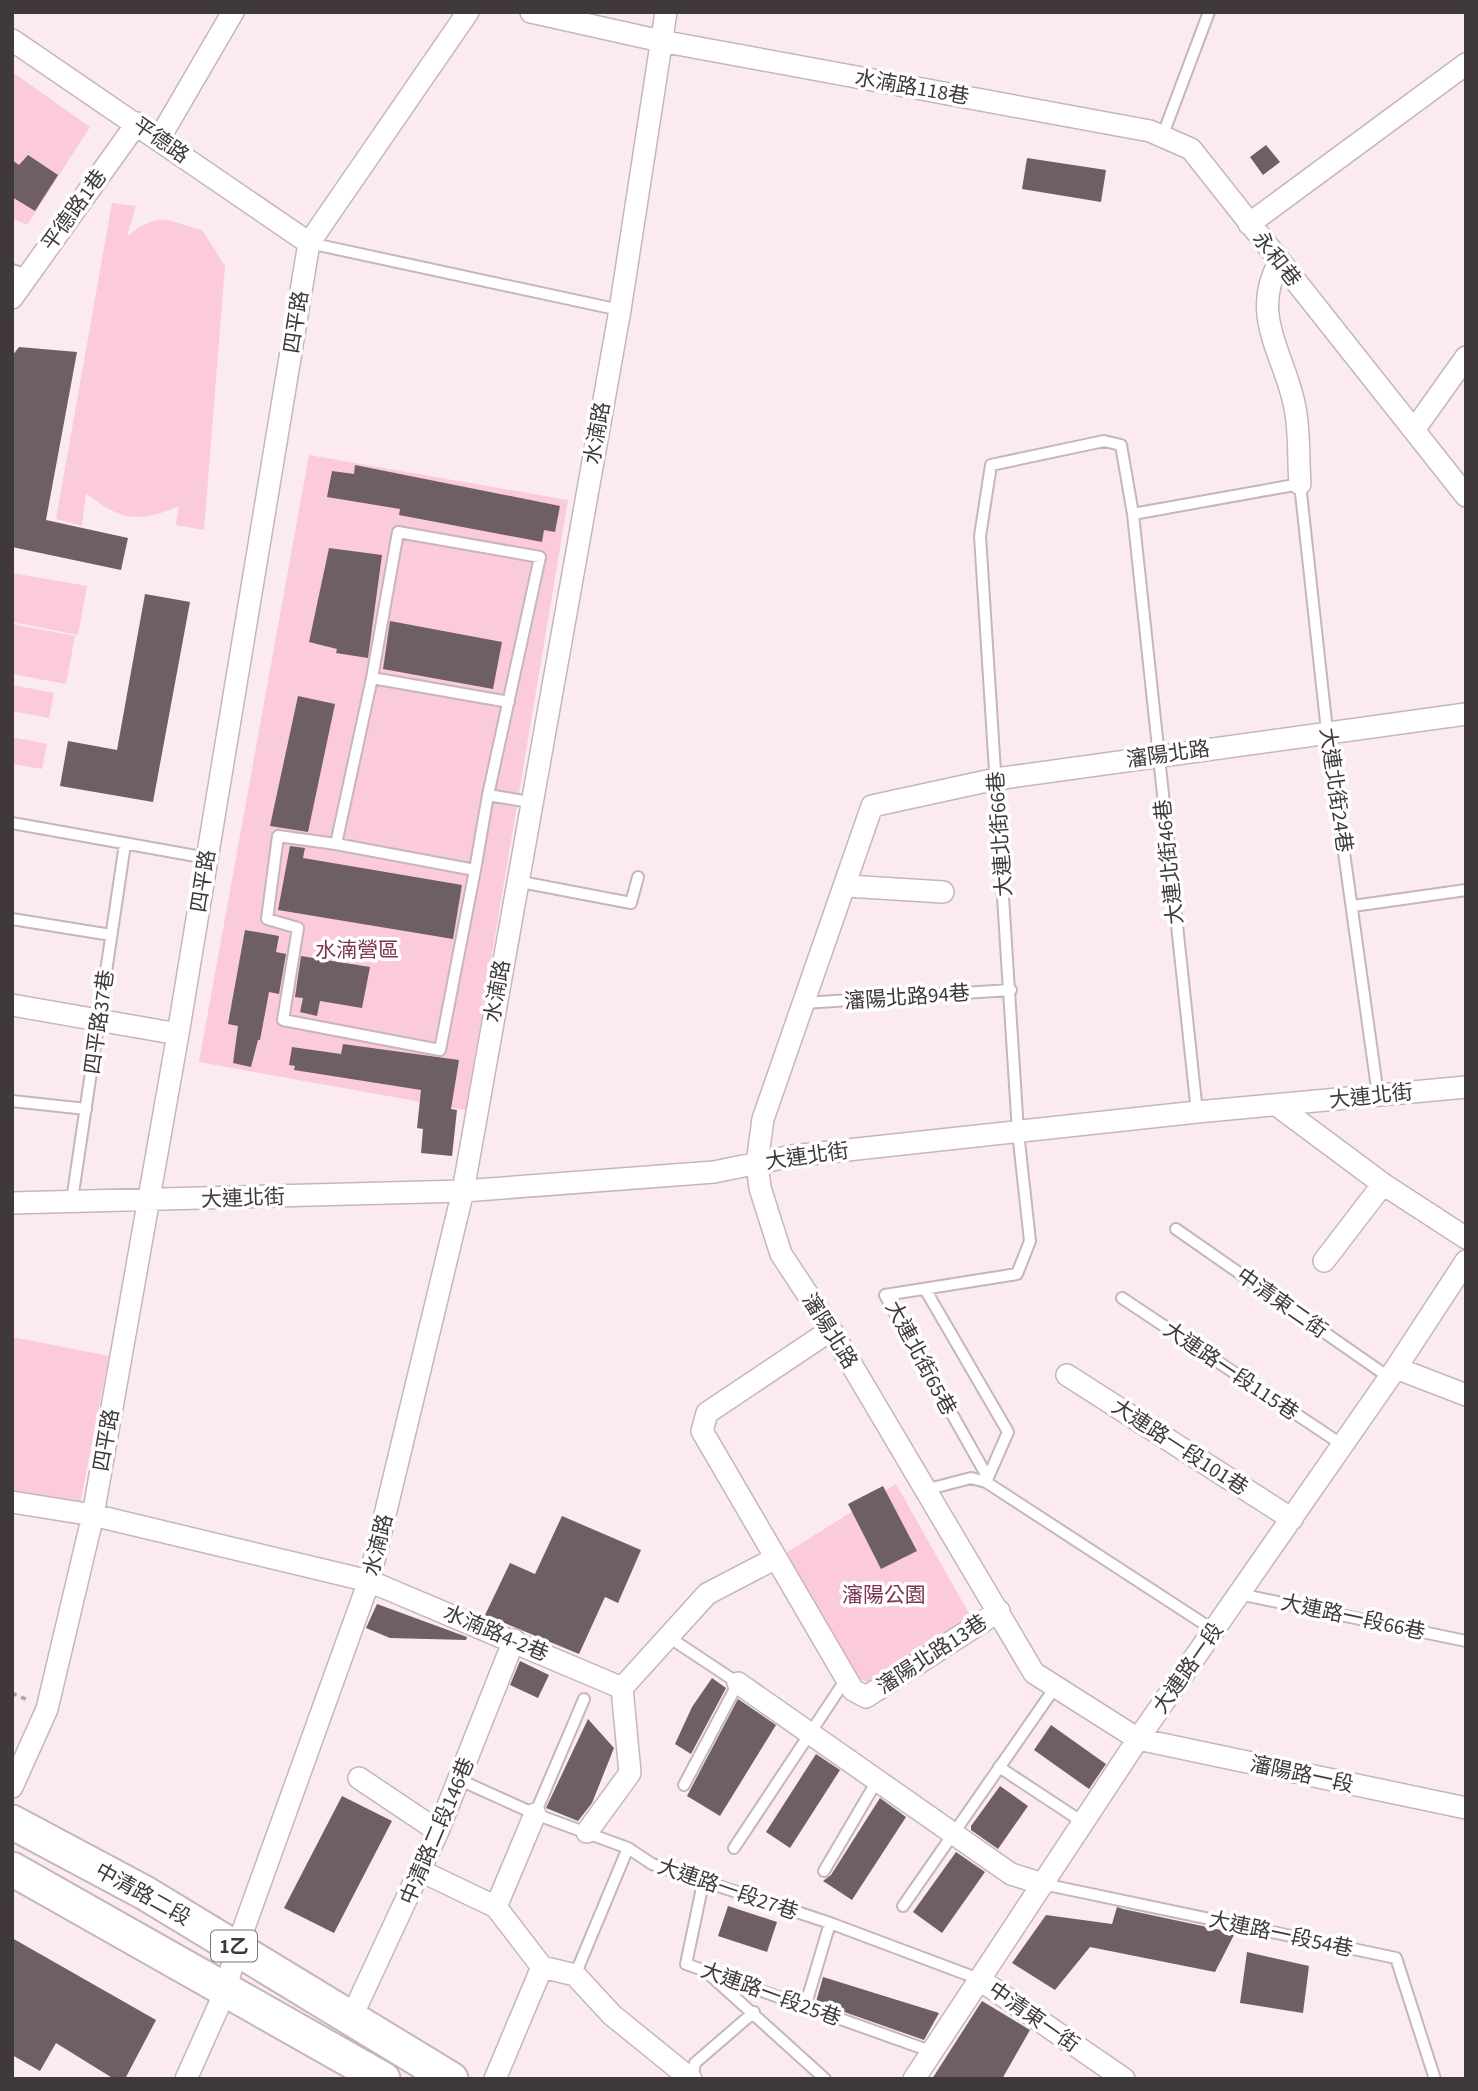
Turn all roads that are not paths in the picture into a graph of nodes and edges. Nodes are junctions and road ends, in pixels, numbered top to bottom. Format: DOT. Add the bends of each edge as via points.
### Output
graph roads {
  1 [pos="233,12"];
  2 [pos="468,12"];
  3 [pos="531,12"];
  4 [pos="666,12"];
  5 [pos="1209,12"];
  6 [pos="12,40"];
  7 [pos="661,41"];
  8 [pos="1466,64"];
  9 [pos="137,123"];
  10 [pos="1163,136"];
  11 [pos="159,139"];
  12 [pos="1250,224"];
  13 [pos="309,243"];
  14 [pos="1279,263"];
  15 [pos="20,273"];
  16 [pos="12,298"];
  17 [pos="620,310"];
  18 [pos="1466,357"];
  19 [pos="1414,430"];
  20 [pos="1121,445"];
  21 [pos="1300,484"];
  22 [pos="1466,496"];
  23 [pos="1133,514"];
  24 [pos="372,678"];
  25 [pos="509,702"];
  26 [pos="1466,714"];
  27 [pos="1327,731"];
  28 [pos="1158,756"];
  29 [pos="996,779"];
  30 [pos="488,795"];
  31 [pos="530,802"];
  32 [pos="12,823"];
  33 [pos="125,844"];
  34 [pos="336,844"];
  35 [pos="207,858"];
  36 [pos="475,870"];
  37 [pos="638,877"];
  38 [pos="516,881"];
  39 [pos="847,886"];
  40 [pos="1466,890"];
  41 [pos="943,892"];
  42 [pos="1353,906"];
  43 [pos="12,919"];
  44 [pos="111,935"];
  45 [pos="1011,990"];
  46 [pos="803,1003"];
  47 [pos="12,1005"];
  48 [pos="99,1020"];
  49 [pos="177,1034"];
  50 [pos="1466,1087"];
  51 [pos="1378,1094"];
  52 [pos="12,1101"];
  53 [pos="1278,1106"];
  54 [pos="86,1109"];
  55 [pos="1196,1112"];
  56 [pos="1018,1132"];
  57 [pos="757,1163"];
  58 [pos="1383,1184"];
  59 [pos="463,1191"];
  60 [pos="72,1200"];
  61 [pos="147,1201"];
  62 [pos="12,1203"];
  63 [pos="1176,1230"];
  64 [pos="1466,1238"];
  65 [pos="1324,1261"];
  66 [pos="1466,1261"];
  67 [pos="925,1289"];
  68 [pos="1122,1298"];
  69 [pos="831,1330"];
  70 [pos="1392,1372"];
  71 [pos="1067,1375"];
  72 [pos="1466,1395"];
  73 [pos="1341,1444"];
  74 [pos="987,1480"];
  75 [pos="925,1490"];
  76 [pos="12,1502"];
  77 [pos="93,1515"];
  78 [pos="1292,1519"];
  79 [pos="776,1558"];
  80 [pos="369,1581"];
  81 [pos="1240,1594"];
  82 [pos="999,1611"];
  83 [pos="1215,1631"];
  84 [pos="670,1638"];
  85 [pos="514,1640"];
  86 [pos="1466,1641"];
  87 [pos="846,1679"];
  88 [pos="738,1683"];
  89 [pos="1056,1686"];
  90 [pos="622,1688"];
  91 [pos="584,1699"];
  92 [pos="811,1732"];
  93 [pos="1138,1739"];
  94 [pos="999,1767"];
  95 [pos="359,1778"];
  96 [pos="878,1779"];
  97 [pos="460,1780"];
  98 [pos="684,1785"];
  99 [pos="12,1787"];
  100 [pos="1466,1808"];
  101 [pos="535,1814"];
  102 [pos="12,1822"];
  103 [pos="1084,1823"];
  104 [pos="438,1831"];
  105 [pos="587,1832"];
  106 [pos="953,1832"];
  107 [pos="628,1848"];
  108 [pos="734,1848"];
  109 [pos="12,1870"];
  110 [pos="421,1871"];
  111 [pos="824,1871"];
  112 [pos="703,1883"];
  113 [pos="1043,1884"];
  114 [pos="904,1906"];
  115 [pos="496,1907"];
  116 [pos="830,1923"];
  117 [pos="237,1947"];
  118 [pos="541,1967"];
  119 [pos="705,1970"];
  120 [pos="575,1975"];
  121 [pos="979,1979"];
  122 [pos="225,1992"];
  123 [pos="805,2007"];
  124 [pos="754,2012"];
  125 [pos="351,2018"];
  126 [pos="933,2052"];
  127 [pos="186,2079"];
  128 [pos="383,2079"];
  129 [pos="451,2079"];
  130 [pos="495,2079"];
  131 [pos="692,2079"];
  132 [pos="825,2079"];
  133 [pos="914,2079"];
  134 [pos="1124,2079"];
  135 [pos="1435,2079"];
  1 -- 11 [label="street"];
  2 -- 13 [label="street, 四平路"];
  3 -- 7 [label="street, 水湳路118巷"];
  4 -- 7 [label="street, 水湳路"];
  5 -- 10 [label="lane"];
  6 -- 9 [label="street, 平德路"];
  7 -- 10 [label="street, 水湳路118巷"];
  7 -- 17 [label="street, 水湳路"];
  8 -- 12 [label="street"];
  9 -- 11 [label="street, 平德路"];
  9 -- 15 [label="street, 平德路1巷"];
  10 -- 12 [label="street, 永和巷" via="1191,149"];
  11 -- 13 [label="street, 平德路"];
  12 -- 14 [label="street, 永和巷"];
  13 -- 17 [label="lane"];
  13 -- 35 [label="street, 四平路"];
  14 -- 19 [label="street, 永和巷"];
  14 -- 21 [label="street" via="1270,279 1268,327 1295,408"];
  15 -- 16 [label="street, 平德路1巷"];
  17 -- 31 [label="street, 水湳路"];
  18 -- 19 [label="street"];
  19 -- 22 [label="street, 永和巷"];
  20 -- 23 [label="lane, 大連北街46巷"];
  20 -- 29 [label="lane, 大連北街66巷" via="1104,441 990,465 981,536"];
  21 -- 23 [label="lane"];
  21 -- 27 [label="lane, 大連北街24巷"];
  23 -- 28 [label="lane, 大連北街46巷"];
  24 -- 25 [label="lane"];
  24 -- 25 [label="lane" via="398,532 540,557"];
  24 -- 34 [label="lane"];
  25 -- 30 [label="lane"];
  26 -- 27 [label="street, 瀋陽北路"];
  27 -- 28 [label="street, 瀋陽北路"];
  27 -- 42 [label="lane, 大連北街24巷"];
  28 -- 29 [label="street, 瀋陽北路"];
  28 -- 55 [label="lane, 大連北街46巷"];
  29 -- 39 [label="street, 瀋陽北路" via="872,806"];
  29 -- 45 [label="lane, 大連北街66巷"];
  30 -- 31 [label="lane"];
  30 -- 36 [label="lane"];
  31 -- 38 [label="street, 水湳路"];
  32 -- 33 [label="lane"];
  33 -- 35 [label="lane"];
  33 -- 44 [label="lane, 四平路37巷"];
  34 -- 36 [label="lane"];
  34 -- 36 [label="lane" via="278,836 267,919 298,928 283,1020 440,1049"];
  35 -- 49 [label="street, 四平路"];
  37 -- 38 [label="lane" via="631,903"];
  38 -- 59 [label="street, 水湳路"];
  39 -- 41 [label="street"];
  39 -- 46 [label="street, 瀋陽北路"];
  40 -- 42 [label="lane"];
  42 -- 51 [label="lane, 大連北街24巷"];
  43 -- 44 [label="lane"];
  44 -- 48 [label="lane, 四平路37巷"];
  45 -- 46 [label="lane, 瀋陽北路94巷"];
  45 -- 56 [label="lane, 大連北街66巷"];
  46 -- 57 [label="street, 瀋陽北路" via="763,1119"];
  47 -- 48 [label="street"];
  48 -- 49 [label="street"];
  48 -- 54 [label="lane, 四平路37巷"];
  49 -- 61 [label="street, 四平路"];
  50 -- 51 [label="street, 大連北街"];
  51 -- 53 [label="street, 大連北街"];
  52 -- 54 [label="lane"];
  53 -- 55 [label="street, 大連北街"];
  53 -- 58 [label="street"];
  54 -- 60 [label="lane, 四平路37巷"];
  55 -- 56 [label="street, 大連北街"];
  56 -- 57 [label="street, 大連北街"];
  56 -- 67 [label="lane, 大連北街65巷" via="1030,1241 1017,1274"];
  57 -- 59 [label="street, 大連北街" via="714,1172"];
  57 -- 69 [label="street, 瀋陽北路" via="762,1200 781,1254"];
  58 -- 64 [label="street"];
  58 -- 65 [label="street"];
  59 -- 61 [label="street, 大連北街"];
  59 -- 80 [label="street, 水湳路"];
  60 -- 61 [label="street"];
  60 -- 62 [label="street"];
  61 -- 77 [label="street, 四平路"];
  63 -- 70 [label="lane, 中清東二街"];
  66 -- 70 [label="street, 大連路一段"];
  67 -- 74 [label="lane" via="1007,1432"];
  67 -- 74 [label="lane, 大連北街65巷" via="885,1295"];
  68 -- 73 [label="lane, 大連路一段115巷"];
  69 -- 75 [label="street, 瀋陽北路"];
  69 -- 79 [label="street, 瀋陽北路13巷" via="706,1413 702,1432"];
  70 -- 72 [label="street, 中清東二街"];
  70 -- 73 [label="street, 大連路一段"];
  71 -- 78 [label="street, 大連路一段101巷"];
  73 -- 78 [label="street, 大連路一段"];
  74 -- 75 [label="lane" via="971,1478"];
  74 -- 83 [label="lane"];
  75 -- 82 [label="street, 瀋陽北路"];
  76 -- 77 [label="street"];
  77 -- 80 [label="street, 水湳路4-2巷"];
  77 -- 99 [label="street, 四平路" via="47,1709"];
  78 -- 81 [label="street, 大連路一段"];
  79 -- 84 [label="street" via="707,1594"];
  79 -- 87 [label="street, 瀋陽北路13巷"];
  80 -- 85 [label="street, 水湳路4-2巷"];
  80 -- 117 [label="street, 水湳路"];
  81 -- 83 [label="street, 大連路一段"];
  81 -- 86 [label="lane, 大連路一段66巷"];
  82 -- 87 [label="street, 瀋陽北路13巷" via="866,1697"];
  82 -- 89 [label="street, 瀋陽北路" via="1034,1673"];
  83 -- 93 [label="street, 大連路一段"];
  84 -- 88 [label="lane"];
  84 -- 90 [label="street"];
  85 -- 90 [label="street, 水湳路4-2巷"];
  85 -- 97 [label="street, 中清路二段146巷"];
  87 -- 92 [label="lane"];
  88 -- 92 [label="street"];
  88 -- 98 [label="lane"];
  89 -- 93 [label="street, 瀋陽北路"];
  89 -- 94 [label="lane"];
  90 -- 105 [label="street" via="630,1773"];
  91 -- 101 [label="lane"];
  92 -- 96 [label="street"];
  92 -- 108 [label="lane"];
  93 -- 100 [label="street, 瀋陽路一段"];
  93 -- 103 [label="street, 大連路一段"];
  94 -- 103 [label="lane"];
  94 -- 106 [label="lane"];
  95 -- 104 [label="street"];
  96 -- 106 [label="street"];
  96 -- 111 [label="lane"];
  97 -- 101 [label="lane, 大連路一段27巷"];
  97 -- 104 [label="street, 中清路二段146巷"];
  101 -- 105 [label="lane, 大連路一段27巷"];
  101 -- 115 [label="street"];
  102 -- 117 [label="main road, 中清路二段 / 1乙"];
  103 -- 113 [label="street, 大連路一段"];
  104 -- 110 [label="street, 中清路二段146巷"];
  105 -- 107 [label="lane, 大連路一段27巷"];
  106 -- 113 [label="street" via="1011,1874"];
  106 -- 114 [label="lane"];
  107 -- 112 [label="lane, 大連路一段27巷" via="652,1864"];
  107 -- 120 [label="lane"];
  109 -- 122 [label="main road, 中清路二段 / 1乙"];
  110 -- 115 [label="street"];
  110 -- 125 [label="street, 中清路二段146巷"];
  112 -- 116 [label="lane, 大連路一段27巷"];
  112 -- 119 [label="lane, 大連路一段25巷" via="685,1964"];
  113 -- 121 [label="street, 大連路一段"];
  113 -- 135 [label="lane, 大連路一段54巷" via="1396,1958"];
  115 -- 118 [label="street"];
  116 -- 121 [label="lane, 大連路一段27巷"];
  116 -- 123 [label="lane"];
  117 -- 122 [label="street, 水湳路"];
  117 -- 125 [label="main road, 中清路二段 / 1乙"];
  118 -- 120 [label="street"];
  118 -- 130 [label="street"];
  119 -- 123 [label="lane, 大連路一段25巷"];
  119 -- 124 [label="lane"];
  120 -- 131 [label="street" via="612,2015"];
  121 -- 126 [label="street, 大連路一段"];
  121 -- 134 [label="street, 中清東一街"];
  122 -- 127 [label="street, 水湳路"];
  122 -- 128 [label="main road, 中清路二段 / 1乙"];
  123 -- 126 [label="lane, 大連路一段25巷"];
  124 -- 131 [label="lane" via="695,2063"];
  124 -- 132 [label="lane"];
  125 -- 129 [label="main road, 中清路二段 / 1乙"];
  126 -- 133 [label="street, 大連路一段"];
}
